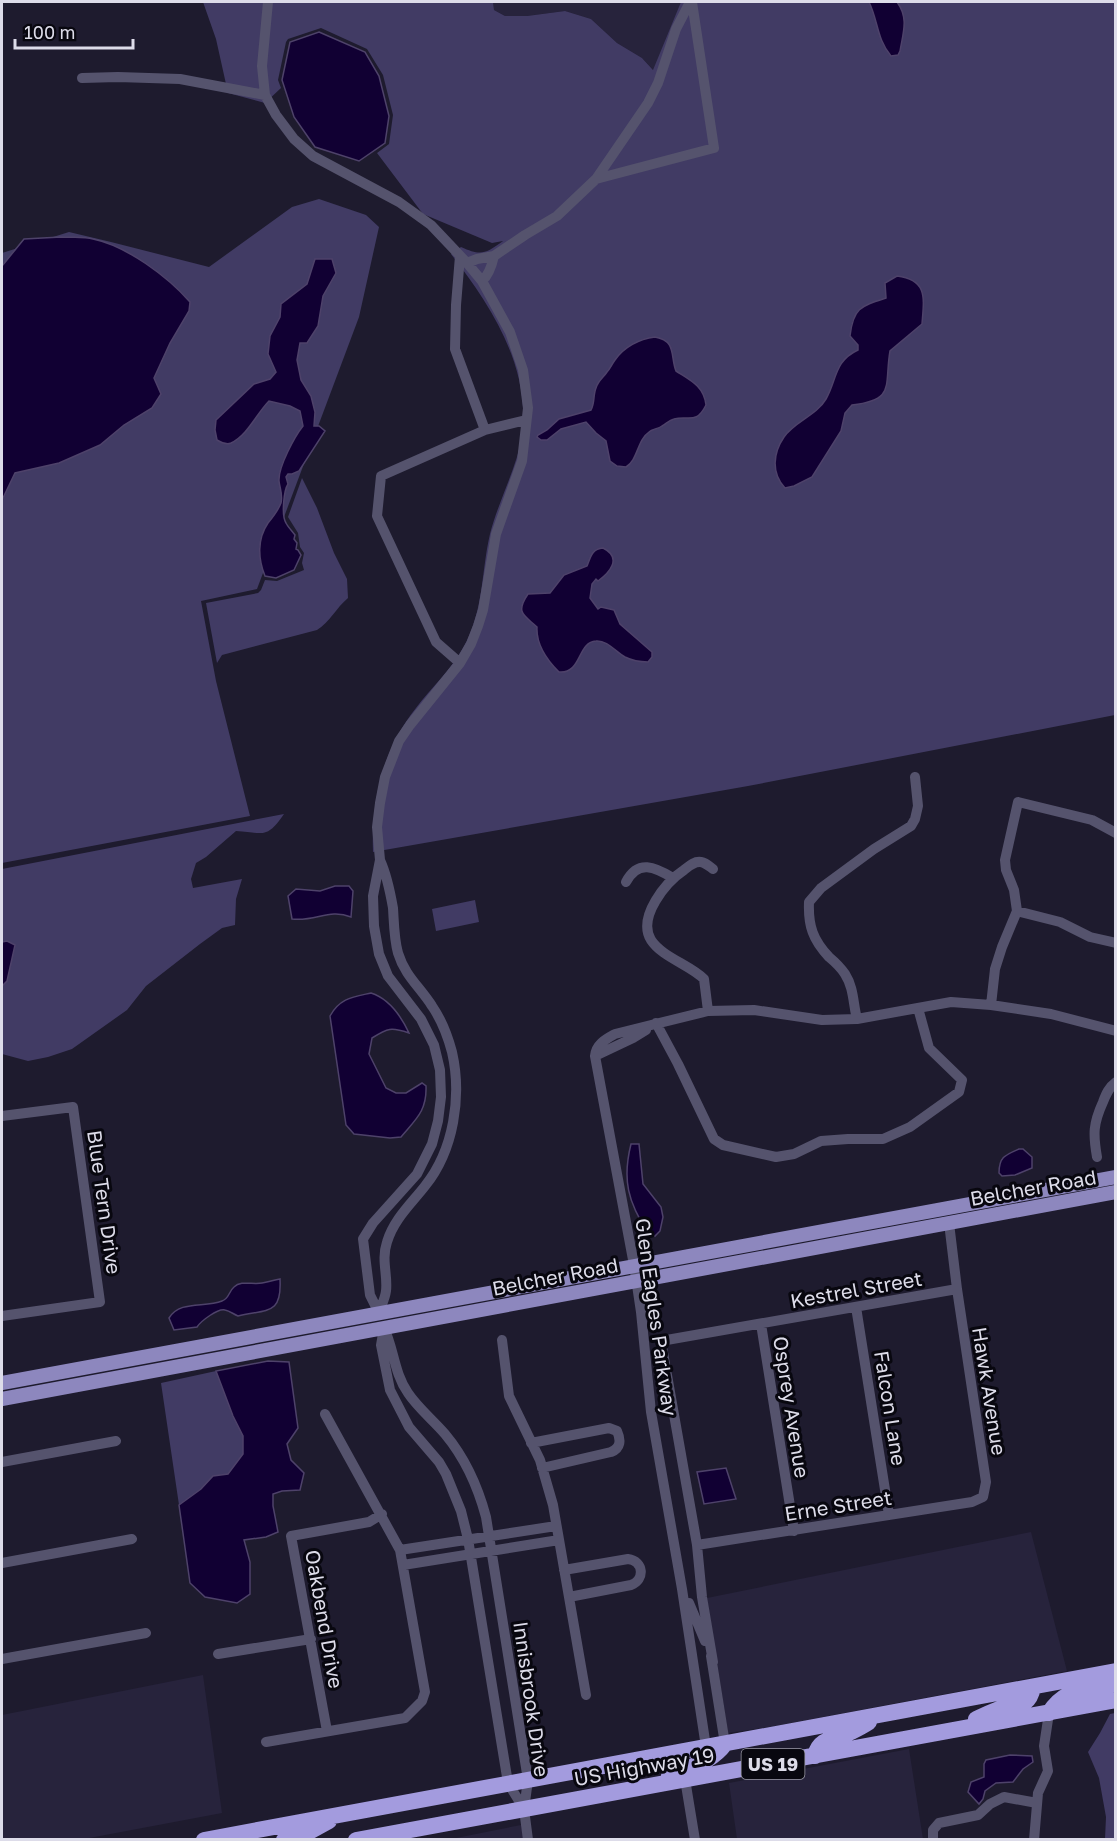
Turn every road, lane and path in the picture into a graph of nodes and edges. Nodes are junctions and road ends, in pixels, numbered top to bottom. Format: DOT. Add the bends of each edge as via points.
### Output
graph roads {
  1 [pos="268,2"];
  2 [pos="691,2"];
  3 [pos="82,78"];
  4 [pos="266,95"];
  5 [pos="596,179"];
  6 [pos="494,256"];
  7 [pos="464,260"];
  8 [pos="482,281"];
  9 [pos="526,420"];
  10 [pos="485,430"];
  11 [pos="460,663"];
  12 [pos="915,777"];
  13 [pos="1116,833"];
  14 [pos="380,860"];
  15 [pos="713,869"];
  16 [pos="673,878"];
  17 [pos="626,882"];
  18 [pos="392,906"];
  19 [pos="373,908"];
  20 [pos="1017,912"];
  21 [pos="396,937"];
  22 [pos="376,939"];
  23 [pos="1116,943"];
  24 [pos="991,1005"];
  25 [pos="918,1008"];
  26 [pos="708,1011"];
  27 [pos="857,1019"];
  28 [pos="656,1023"];
  29 [pos="1116,1031"];
  30 [pos="1116,1082"];
  31 [pos="2,1116"];
  32 [pos="1097,1157"];
  33 [pos="1116,1177"];
  34 [pos="1116,1192"];
  35 [pos="949,1222"];
  36 [pos="634,1265"];
  37 [pos="636,1280"];
  38 [pos="957,1289"];
  39 [pos="442,1301"];
  40 [pos="856,1307"];
  41 [pos="379,1313"];
  42 [pos="2,1316"];
  43 [pos="760,1324"];
  44 [pos="384,1328"];
  45 [pos="320,1339"];
  46 [pos="502,1340"];
  47 [pos="2,1383"];
  48 [pos="2,1399"];
  49 [pos="325,1414"];
  50 [pos="116,1441"];
  51 [pos="531,1443"];
  52 [pos="2,1462"];
  53 [pos="542,1468"];
  54 [pos="983,1497"];
  55 [pos="382,1514"];
  56 [pos="889,1515"];
  57 [pos="556,1526"];
  58 [pos="529,1530"];
  59 [pos="794,1531"];
  60 [pos="489,1536"];
  61 [pos="132,1539"];
  62 [pos="468,1539"];
  63 [pos="559,1540"];
  64 [pos="532,1545"];
  65 [pos="697,1545"];
  66 [pos="400,1550"];
  67 [pos="492,1552"];
  68 [pos="471,1555"];
  69 [pos="2,1563"];
  70 [pos="403,1565"];
  71 [pos="564,1570"];
  72 [pos="682,1589"];
  73 [pos="569,1597"];
  74 [pos="702,1597"];
  75 [pos="697,1622"];
  76 [pos="146,1633"];
  77 [pos="311,1640"];
  78 [pos="218,1654"];
  79 [pos="2,1659"];
  80 [pos="713,1662"];
  81 [pos="693,1663"];
  82 [pos="1116,1671"];
  83 [pos="1116,1683"];
  84 [pos="1033,1687"];
  85 [pos="586,1695"];
  86 [pos="718,1699"];
  87 [pos="1116,1700"];
  88 [pos="699,1702"];
  89 [pos="1049,1713"];
  90 [pos="883,1715"];
  91 [pos="327,1731"];
  92 [pos="947,1731"];
  93 [pos="266,1742"];
  94 [pos="716,1748"];
  95 [pos="815,1756"];
  96 [pos="750,1768"];
  97 [pos="685,1779"];
  98 [pos="528,1780"];
  99 [pos="508,1784"];
  100 [pos="650,1786"];
  101 [pos="1037,1803"];
  102 [pos="524,1809"];
  103 [pos="343,1814"];
  104 [pos="419,1834"];
  105 [pos="253,1835"];
  106 [pos="204,1839"];
  107 [pos="284,1839"];
  108 [pos="356,1839"];
  109 [pos="528,1839"];
  110 [pos="695,1839"];
  111 [pos="933,1839"];
  112 [pos="1034,1839"];
  1 -- 4 [label="street" via="262,55"];
  2 -- 5 [label="street" via="648,103"];
  2 -- 5 [label="street" via="714,148"];
  3 -- 4 [label="street" via="180,79"];
  4 -- 7 [label="street" via="294,139 313,156 399,202 431,225"];
  5 -- 6 [label="street" via="557,216"];
  6 -- 7 [label="street"];
  6 -- 8 [label="street"];
  7 -- 8 [label="street"];
  7 -- 10 [label="street" via="456,305 455,348"];
  8 -- 9 [label="street" via="510,332 523,370"];
  9 -- 10 [label="street"];
  9 -- 11 [label="street" via="522,461 496,534 483,610"];
  10 -- 11 [label="street" via="381,476 377,516 436,642"];
  11 -- 14 [label="street" via="399,741 380,802"];
  12 -- 27 [label="street" via="918,806 910,826 821,888 809,902 814,939 852,987"];
  13 -- 20 [label="street" via="1092,820 1017,802 1005,860"];
  14 -- 18 [label="street"];
  14 -- 19 [label="street"];
  15 -- 16 [label="street" via="706,863 695,862"];
  16 -- 17 [label="street" via="644,867 632,873"];
  16 -- 26 [label="street" via="657,898 648,930 659,948 704,979"];
  18 -- 19 [label="street"];
  18 -- 21 [label="street"];
  19 -- 22 [label="street"];
  20 -- 23 [label="street" via="1060,922 1090,937"];
  20 -- 24 [label="street" via="995,969"];
  21 -- 22 [label="street"];
  21 -- 41 [label="street" via="405,972 432,1006 452,1051 455,1105 440,1162 427,1185 397,1220 387,1242 383,1262 386,1291"];
  22 -- 41 [label="street" via="388,976 422,1019 434,1046 441,1097 432,1144 417,1174 363,1239 370,1295"];
  24 -- 25 [label="street" via="951,1002"];
  24 -- 29 [label="street" via="1051,1014"];
  25 -- 27 [label="street"];
  25 -- 28 [label="street" via="929,1048 962,1080 959,1092 910,1127 883,1139 821,1141 794,1154 776,1157 723,1145 714,1139"];
  26 -- 27 [label="street" via="754,1010 822,1020"];
  26 -- 28 [label="street"];
  28 -- 36 [label="street, Glen Eagles Parkway" via="633,1038 595,1053"];
  30 -- 32 [label="street" via="1110,1086 1094,1121"];
  31 -- 42 [label="street, Blue Tern Drive" via="74,1107 100,1302"];
  33 -- 36 [label="main road, Belcher Road"];
  34 -- 35 [label="main road, Belcher Road"];
  35 -- 37 [label="main road, Belcher Road"];
  35 -- 38 [label="street, Hawk Avenue"];
  36 -- 37 [label="street, Glen Eagles Parkway"];
  36 -- 39 [label="main road, Belcher Road"];
  37 -- 44 [label="main road, Belcher Road"];
  37 -- 72 [label="street, Glen Eagles Parkway" via="651,1412"];
  38 -- 40 [label="street, Kestrel Street"];
  38 -- 54 [label="street, Hawk Avenue" via="986,1482"];
  39 -- 41 [label="main road, Belcher Road"];
  39 -- 44 [label="main road" via="428,1311 396,1319"];
  40 -- 43 [label="street, Kestrel Street"];
  40 -- 56 [label="street, Falcon Lane"];
  41 -- 45 [label="main road" via="367,1326"];
  41 -- 47 [label="main road, Belcher Road"];
  43 -- 59 [label="street, Osprey Avenue"];
  43 -- 65 [label="street, Kestrel Street" via="661,1341"];
  44 -- 45 [label="main road, Belcher Road"];
  44 -- 60 [label="street, Innisbrook Drive" via="406,1391 460,1454 471,1475 481,1498"];
  44 -- 62 [label="street, Innisbrook Drive" via="381,1345 390,1390 409,1427 446,1474"];
  45 -- 48 [label="main road, Belcher Road"];
  46 -- 51 [label="street" via="509,1396"];
  49 -- 55 [label="street"];
  50 -- 52 [label="street"];
  51 -- 53 [label="street"];
  51 -- 53 [label="street" via="609,1428 617,1431 620,1442 611,1452"];
  53 -- 57 [label="street"];
  54 -- 56 [label="street, Erne Street"];
  55 -- 66 [label="street"];
  55 -- 77 [label="street, Oakbend Drive" via="369,1522 291,1536"];
  56 -- 59 [label="street, Erne Street"];
  57 -- 58 [label="street"];
  57 -- 63 [label="street"];
  58 -- 60 [label="street"];
  58 -- 64 [label="street"];
  59 -- 65 [label="street, Erne Street"];
  60 -- 62 [label="street"];
  60 -- 67 [label="street, Innisbrook Drive"];
  61 -- 69 [label="street"];
  62 -- 66 [label="street"];
  62 -- 68 [label="street, Innisbrook Drive"];
  63 -- 64 [label="street"];
  63 -- 71 [label="street"];
  64 -- 67 [label="street"];
  65 -- 74 [label="street"];
  66 -- 70 [label="street"];
  67 -- 68 [label="street"];
  67 -- 98 [label="street, Innisbrook Drive"];
  68 -- 70 [label="street"];
  68 -- 99 [label="street, Innisbrook Drive"];
  70 -- 91 [label="street" via="425,1692 422,1701 405,1718"];
  71 -- 73 [label="street"];
  71 -- 73 [label="street" via="628,1559 640,1565 640,1578 632,1586"];
  72 -- 75 [label="street, Glen Eagles Parkway"];
  72 -- 81 [label="street, Glen Eagles Parkway"];
  73 -- 85 [label="street"];
  74 -- 75 [label="street"];
  74 -- 80 [label="street"];
  75 -- 80 [label="street, Glen Eagles Parkway"];
  75 -- 81 [label="street"];
  76 -- 79 [label="street"];
  77 -- 78 [label="street"];
  77 -- 91 [label="street, Oakbend Drive"];
  80 -- 86 [label="street, Glen Eagles Parkway"];
  81 -- 88 [label="street, Glen Eagles Parkway"];
  82 -- 84 [label="highway, US Highway 19 / US 19"];
  83 -- 89 [label="highway" via="1068,1694"];
  84 -- 90 [label="highway, US Highway 19 / US 19"];
  84 -- 92 [label="highway" via="1023,1704 999,1709"];
  86 -- 88 [label="street"];
  86 -- 94 [label="street, Glen Eagles Parkway"];
  87 -- 89 [label="highway, US Highway 19 / US 19"];
  88 -- 94 [label="street, Glen Eagles Parkway"];
  89 -- 92 [label="highway, US Highway 19 / US 19"];
  89 -- 101 [label="street" via="1044,1746 1048,1771"];
  90 -- 94 [label="highway, US Highway 19 / US 19"];
  90 -- 95 [label="highway" via="828,1739 816,1749"];
  91 -- 93 [label="street"];
  92 -- 95 [label="highway, US Highway 19 / US 19"];
  94 -- 96 [label="highway"];
  94 -- 98 [label="highway, US Highway 19 / US 19"];
  94 -- 100 [label="highway" via="710,1759"];
  95 -- 96 [label="highway, US Highway 19 / US 19"];
  96 -- 97 [label="highway, US Highway 19 / US 19"];
  97 -- 100 [label="highway, US Highway 19 / US 19"];
  97 -- 110 [label="street"];
  98 -- 99 [label="highway, US Highway 19 / US 19"];
  98 -- 102 [label="street, Innisbrook Drive"];
  99 -- 102 [label="street, Innisbrook Drive"];
  99 -- 103 [label="highway, US Highway 19 / US 19"];
  100 -- 102 [label="highway, US Highway 19 / US 19"];
  101 -- 111 [label="street" via="1004,1797 978,1815 939,1823 933,1830"];
  101 -- 112 [label="street"];
  102 -- 104 [label="highway, US Highway 19 / US 19"];
  102 -- 109 [label="street"];
  103 -- 105 [label="highway, US Highway 19 / US 19"];
  103 -- 107 [label="highway" via="309,1832"];
  104 -- 108 [label="highway, US Highway 19 / US 19"];
  105 -- 106 [label="highway, US Highway 19 / US 19"];
}
